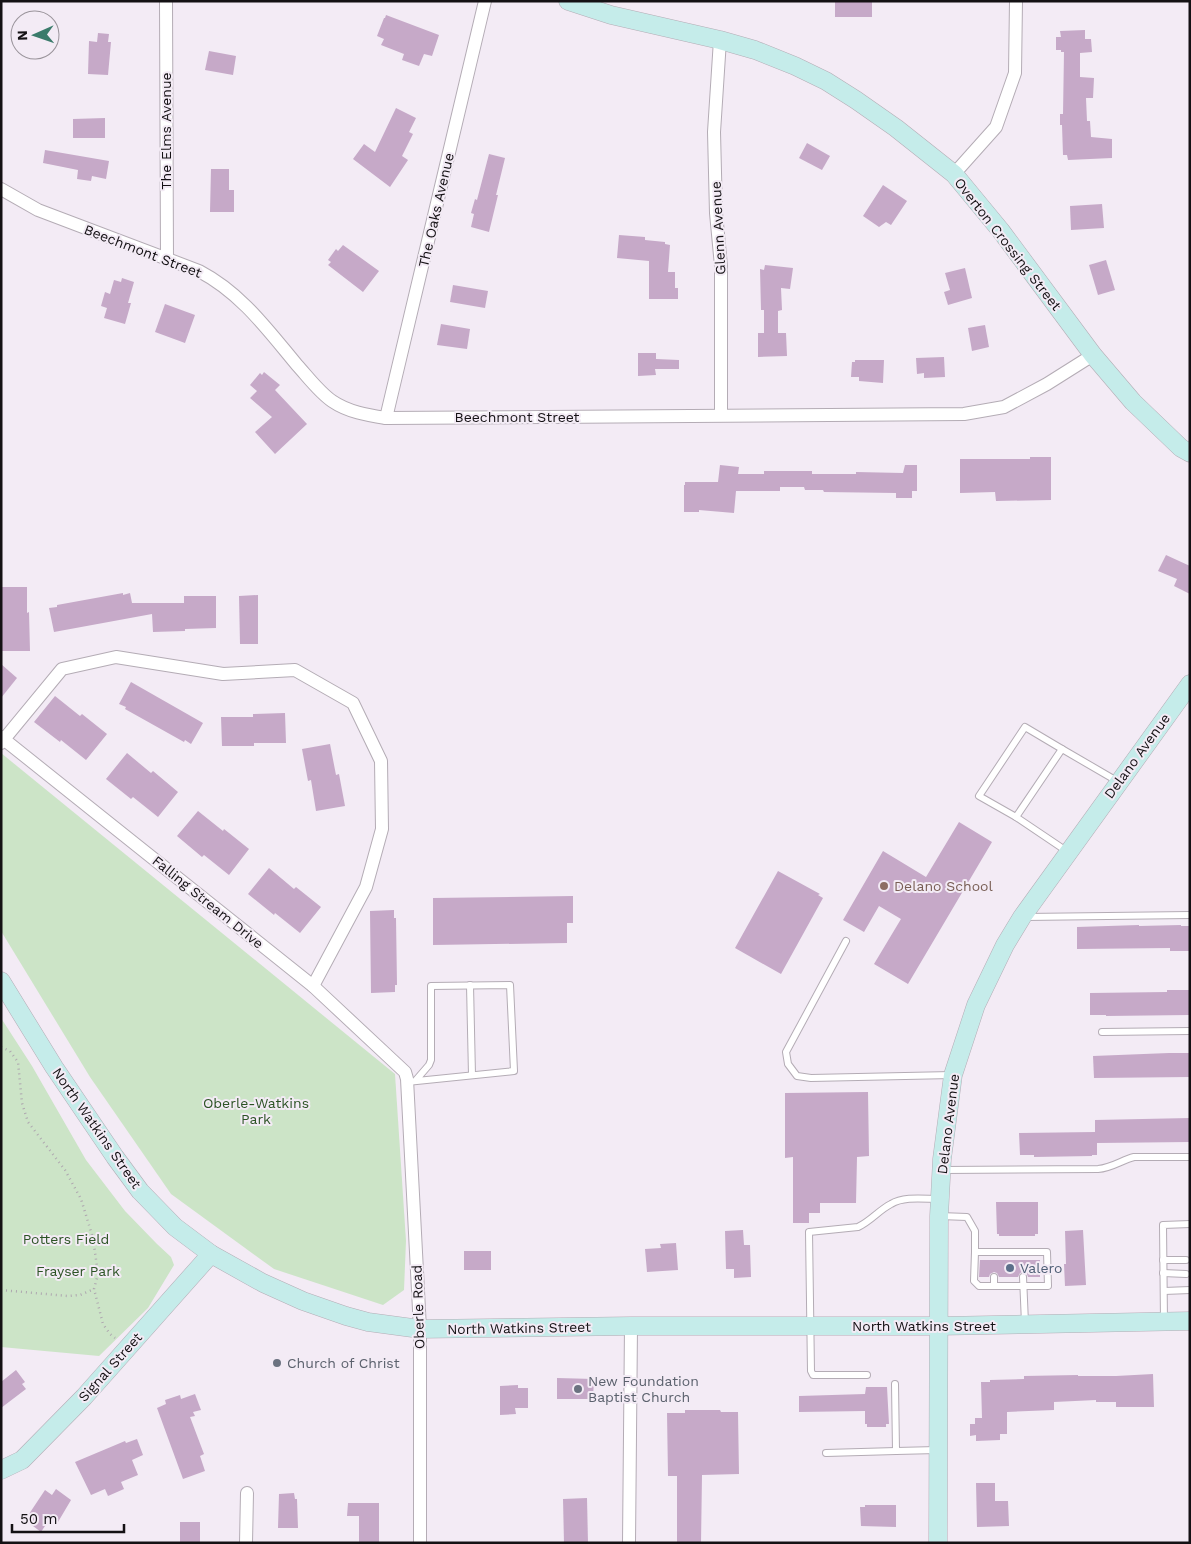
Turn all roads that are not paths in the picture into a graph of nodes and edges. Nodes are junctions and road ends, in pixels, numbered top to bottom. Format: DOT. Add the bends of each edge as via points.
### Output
graph roads {
  1 [pos="166,1"];
  2 [pos="485,1"];
  3 [pos="568,1"];
  4 [pos="1016,1"];
  5 [pos="720,40"];
  6 [pos="954,174"];
  7 [pos="1,189"];
  8 [pos="167,260"];
  9 [pos="1093,355"];
  10 [pos="721,415"];
  11 [pos="386,418"];
  12 [pos="1190,453"];
  13 [pos="1190,684"];
  14 [pos="2,740"];
  15 [pos="1062,749"];
  16 [pos="1118,782"];
  17 [pos="1016,817"];
  18 [pos="1068,853"];
  19 [pos="1190,915"];
  20 [pos="1022,917"];
  21 [pos="846,941"];
  22 [pos="1,981"];
  23 [pos="312,986"];
  24 [pos="470,986"];
  25 [pos="1190,1030"];
  26 [pos="1102,1032"];
  27 [pos="472,1075"];
  28 [pos="953,1075"];
  29 [pos="409,1078"];
  30 [pos="1190,1157"];
  31 [pos="941,1170"];
  32 [pos="940,1207"];
  33 [pos="1190,1224"];
  34 [pos="975,1252"];
  35 [pos="994,1252"];
  36 [pos="1023,1252"];
  37 [pos="211,1254"];
  38 [pos="995,1260"];
  39 [pos="1023,1260"];
  40 [pos="1163,1260"];
  41 [pos="1186,1260"];
  42 [pos="1163,1274"];
  43 [pos="1186,1274"];
  44 [pos="1023,1276"];
  45 [pos="994,1277"];
  46 [pos="994,1286"];
  47 [pos="1023,1286"];
  48 [pos="1190,1290"];
  49 [pos="1164,1291"];
  50 [pos="1190,1321"];
  51 [pos="1164,1322"];
  52 [pos="1025,1325"];
  53 [pos="631,1326"];
  54 [pos="810,1326"];
  55 [pos="939,1326"];
  56 [pos="420,1329"];
  57 [pos="867,1375"];
  58 [pos="895,1384"];
  59 [pos="939,1450"];
  60 [pos="896,1451"];
  61 [pos="826,1453"];
  62 [pos="1,1470"];
  63 [pos="247,1493"];
  64 [pos="246,1543"];
  65 [pos="420,1543"];
  66 [pos="629,1543"];
  67 [pos="938,1543"];
  1 -- 8 [label="street, The Elms Avenue"];
  2 -- 11 [label="street, The Oaks Avenue"];
  3 -- 5 [label="main road, Overton Crossing Street" via="611,15"];
  4 -- 6 [label="street" via="1016,73 996,127"];
  5 -- 6 [label="main road, Overton Crossing Street" via="755,50 826,81 896,128"];
  5 -- 10 [label="street, Glenn Avenue" via="714,132 721,266"];
  6 -- 9 [label="main road, Overton Crossing Street"];
  7 -- 8 [label="street, Beechmont Street" via="38,210"];
  8 -- 11 [label="street, Beechmont Street" via="214,279 233,293 331,400 356,413"];
  9 -- 10 [label="street, Beechmont Street" via="1004,407 964,414"];
  9 -- 12 [label="main road, Overton Crossing Street" via="1134,402"];
  10 -- 11 [label="street, Beechmont Street"];
  13 -- 16 [label="main road, Delano Avenue"];
  14 -- 23 [label="street, Falling Stream Drive"];
  14 -- 23 [label="street" via="62,669 116,657 223,674 296,670 353,703 381,761 382,829 366,887"];
  15 -- 16 [label="lane"];
  15 -- 17 [label="lane"];
  15 -- 17 [label="lane" via="1025,726 979,796"];
  16 -- 18 [label="main road, Delano Avenue"];
  17 -- 18 [label="lane"];
  18 -- 20 [label="main road, Delano Avenue"];
  19 -- 20 [label="lane"];
  20 -- 28 [label="main road, Delano Avenue" via="976,1005"];
  21 -- 28 [label="lane" via="786,1052 788,1064 796,1076"];
  22 -- 37 [label="main road, North Watkins Street" via="54,1067 140,1191"];
  23 -- 29 [label="street, Falling Stream Drive"];
  24 -- 27 [label="lane"];
  24 -- 27 [label="lane" via="510,985 514,1071"];
  24 -- 29 [label="lane" via="431,986 431,1060 429,1065"];
  25 -- 26 [label="lane"];
  27 -- 29 [label="lane"];
  28 -- 31 [label="main road, Delano Avenue"];
  29 -- 56 [label="street, Oberle Road"];
  30 -- 31 [label="lane" via="1134,1157 1098,1169"];
  31 -- 32 [label="main road, Delano Avenue"];
  32 -- 34 [label="lane" via="967,1217 975,1231"];
  32 -- 54 [label="lane" via="900,1200 858,1227 809,1232"];
  32 -- 55 [label="main road, Delano Avenue"];
  33 -- 40 [label="lane" via="1163,1225"];
  34 -- 35 [label="lane"];
  34 -- 46 [label="lane" via="974,1281 979,1286"];
  35 -- 36 [label="lane"];
  35 -- 38 [label="lane"];
  36 -- 39 [label="lane"];
  36 -- 47 [label="lane" via="1047,1252 1048,1286"];
  37 -- 56 [label="main road, North Watkins Street" via="303,1301 368,1322"];
  37 -- 62 [label="main road, Signal Street" via="84,1397 22,1460"];
  40 -- 41 [label="lane"];
  40 -- 42 [label="lane"];
  42 -- 43 [label="lane"];
  42 -- 49 [label="lane"];
  44 -- 47 [label="lane"];
  45 -- 46 [label="lane"];
  46 -- 47 [label="lane"];
  47 -- 52 [label="lane"];
  48 -- 49 [label="lane"];
  49 -- 51 [label="lane"];
  50 -- 51 [label="main road, North Watkins Street"];
  51 -- 52 [label="main road, North Watkins Street"];
  52 -- 55 [label="main road, North Watkins Street"];
  53 -- 54 [label="main road, North Watkins Street"];
  53 -- 56 [label="main road, North Watkins Street"];
  53 -- 66 [label="street"];
  54 -- 55 [label="main road, North Watkins Street"];
  54 -- 57 [label="lane" via="813,1375"];
  55 -- 59 [label="main road, Delano Avenue"];
  56 -- 65 [label="street, Oberle Road"];
  58 -- 60 [label="lane"];
  59 -- 60 [label="lane"];
  59 -- 67 [label="main road, Delano Avenue"];
  60 -- 61 [label="lane"];
  63 -- 64 [label="street"];
}
